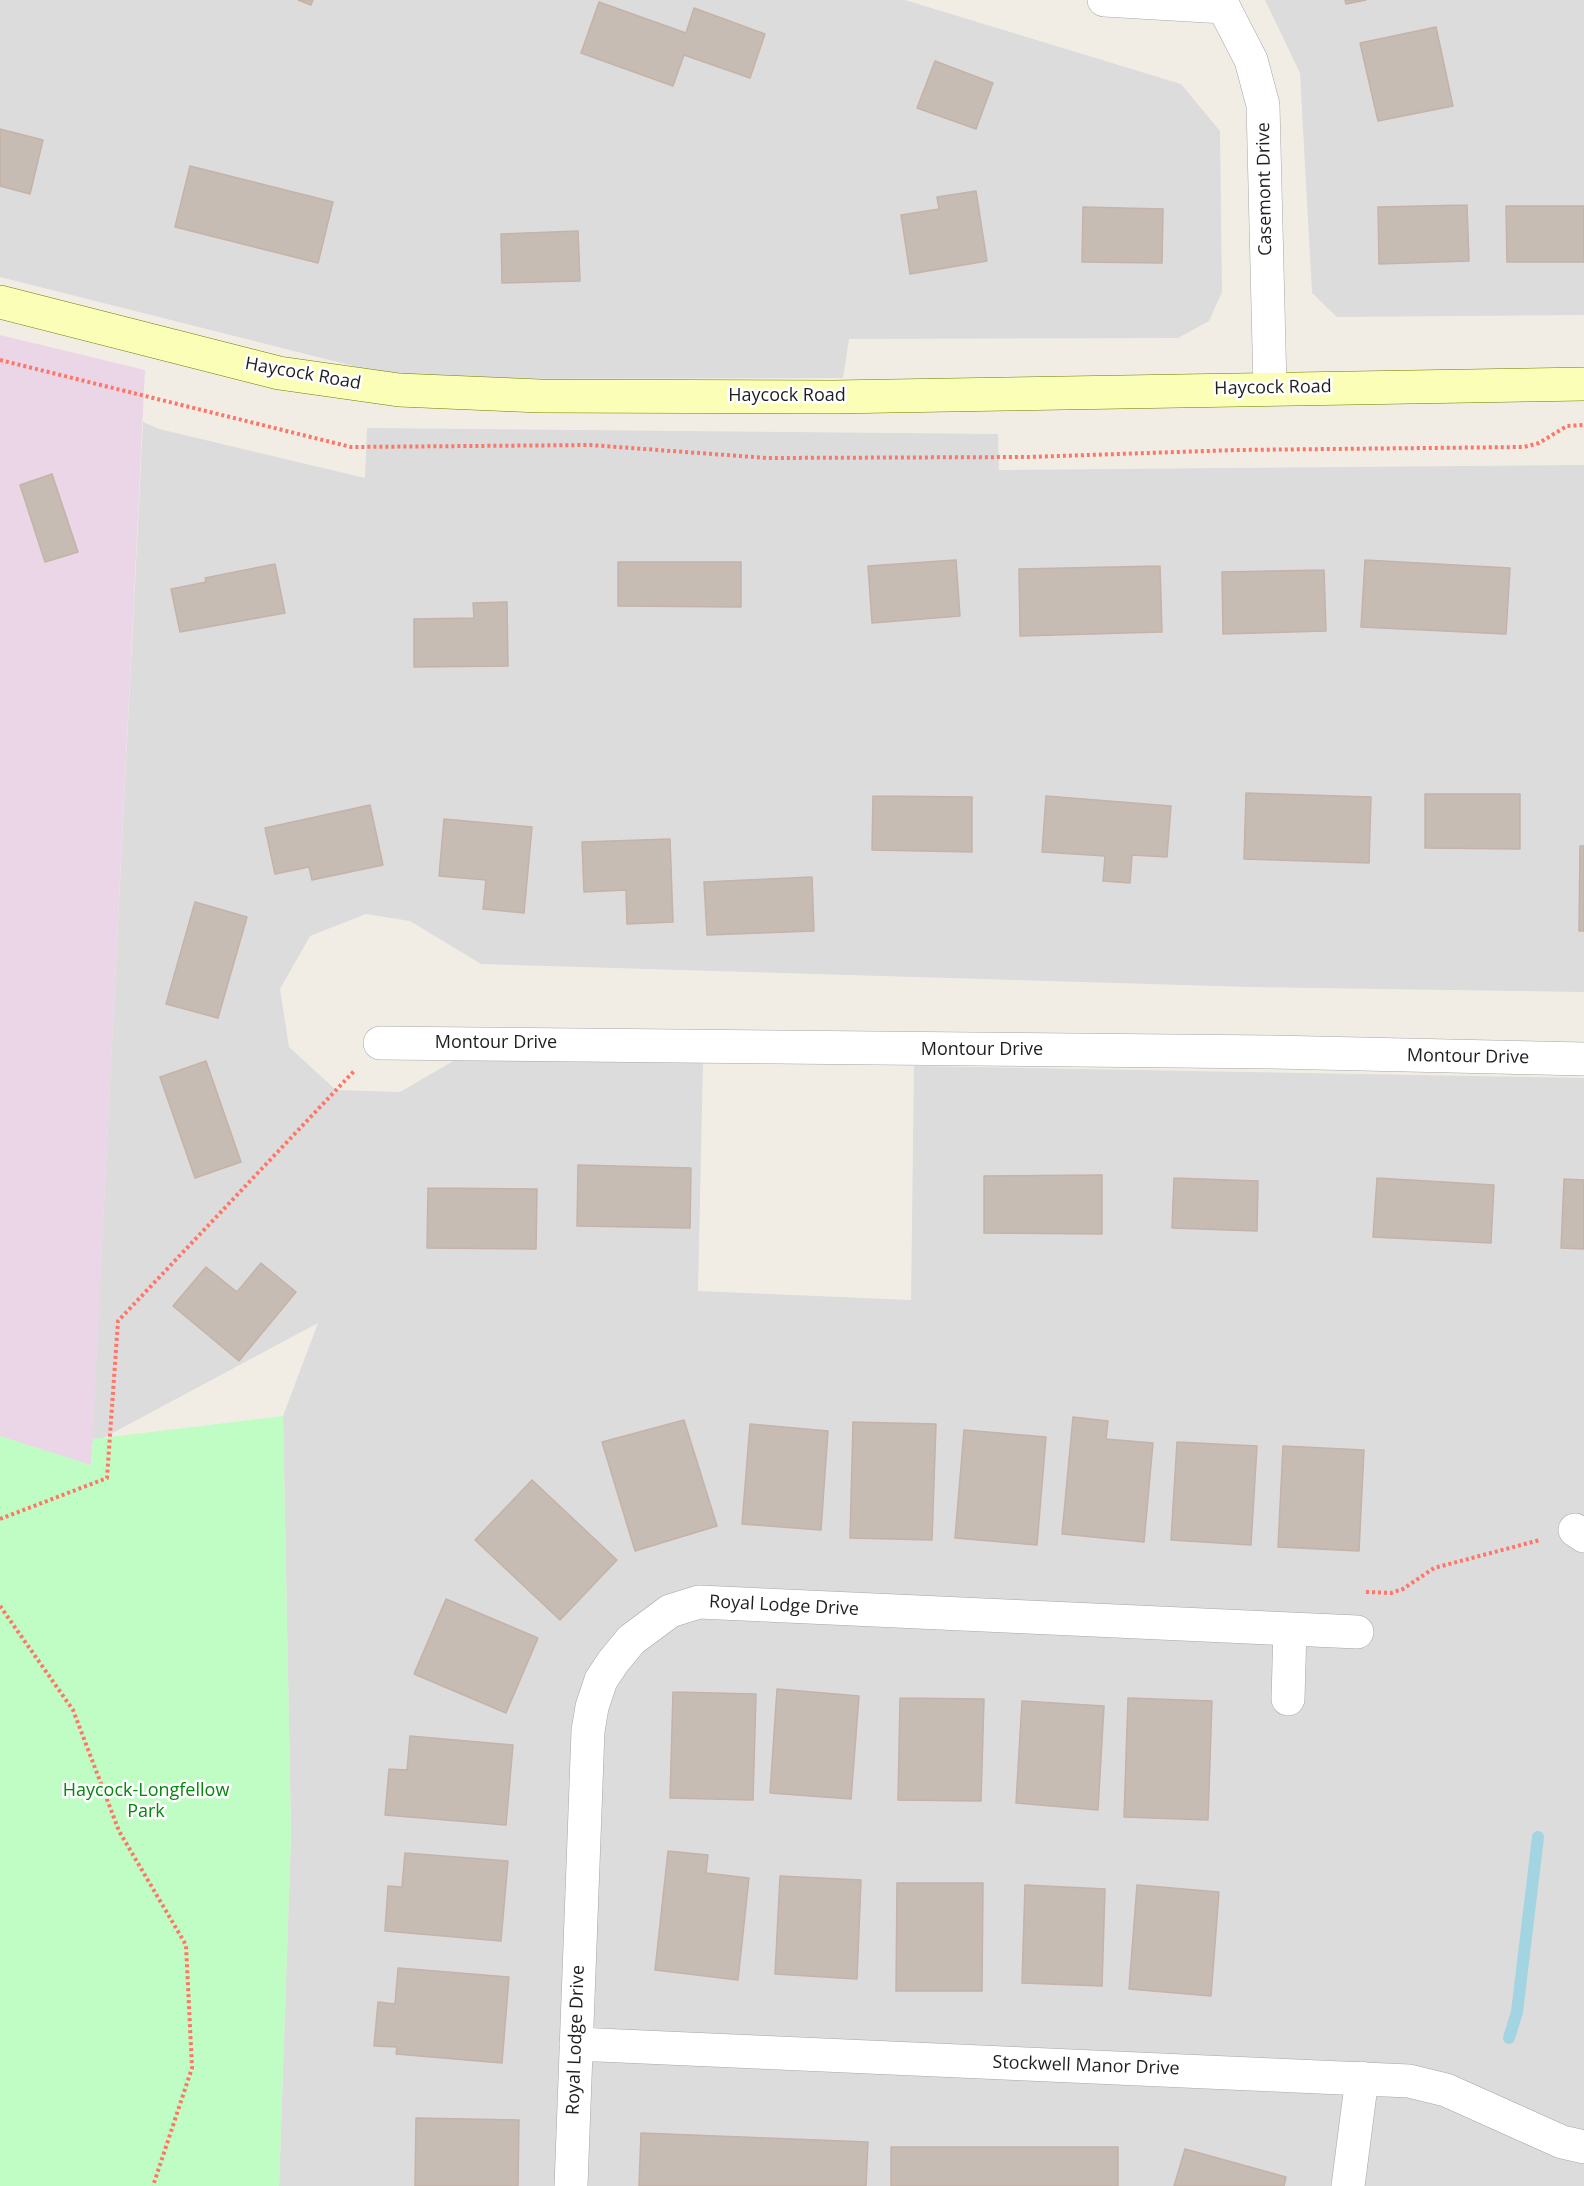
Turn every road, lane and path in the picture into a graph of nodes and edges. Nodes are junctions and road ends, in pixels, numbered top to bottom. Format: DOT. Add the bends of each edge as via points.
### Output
graph roads {
  1 [pos="1104,0"];
  2 [pos="1222,3"];
  3 [pos="0,302"];
  4 [pos="0,360"];
  5 [pos="1584,384"];
  6 [pos="1270,388"];
  7 [pos="1584,425"];
  8 [pos="380,1043"];
  9 [pos="1584,1059"];
  10 [pos="0,1519"];
  11 [pos="1580,1533"];
  12 [pos="1366,1592"];
  13 [pos="0,1606"];
  14 [pos="1290,1629"];
  15 [pos="1358,1632"];
  16 [pos="1288,1699"];
  17 [pos="576,2044"];
  18 [pos="1362,2078"];
  19 [pos="1584,2148"];
  20 [pos="153,2186"];
  21 [pos="570,2186"];
  22 [pos="1348,2186"];
  1 -- 2 [label="street"];
  2 -- 6 [label="street, Casemont Drive" via="1251,60 1263,105"];
  3 -- 6 [label="main road, Haycock Road" via="279,373 399,390 540,396 834,397"];
  4 -- 7 [label="path" via="351,447 590,446 767,458 1029,457 1524,447 1567,426"];
  5 -- 6 [label="main road, Haycock Road"];
  8 -- 9 [label="street, Montour Drive"];
  8 -- 10 [label="path" via="118,1321 107,1478"];
  11 -- 12 [label="path" via="1454,1561 1434,1568 1397,1591"];
  13 -- 20 [label="path" via="73,1710 119,1831 186,1945 192,2068"];
  14 -- 15 [label="street, Royal Lodge Drive"];
  14 -- 16 [label="street"];
  14 -- 17 [label="street, Royal Lodge Drive" via="699,1602 670,1611 631,1640 613,1662 601,1680 592,1707"];
  17 -- 18 [label="street, Stockwell Manor Drive"];
  17 -- 21 [label="street, Royal Lodge Drive"];
  18 -- 19 [label="street, Stockwell Manor Drive" via="1414,2082 1446,2090"];
  18 -- 22 [label="street"];
}
